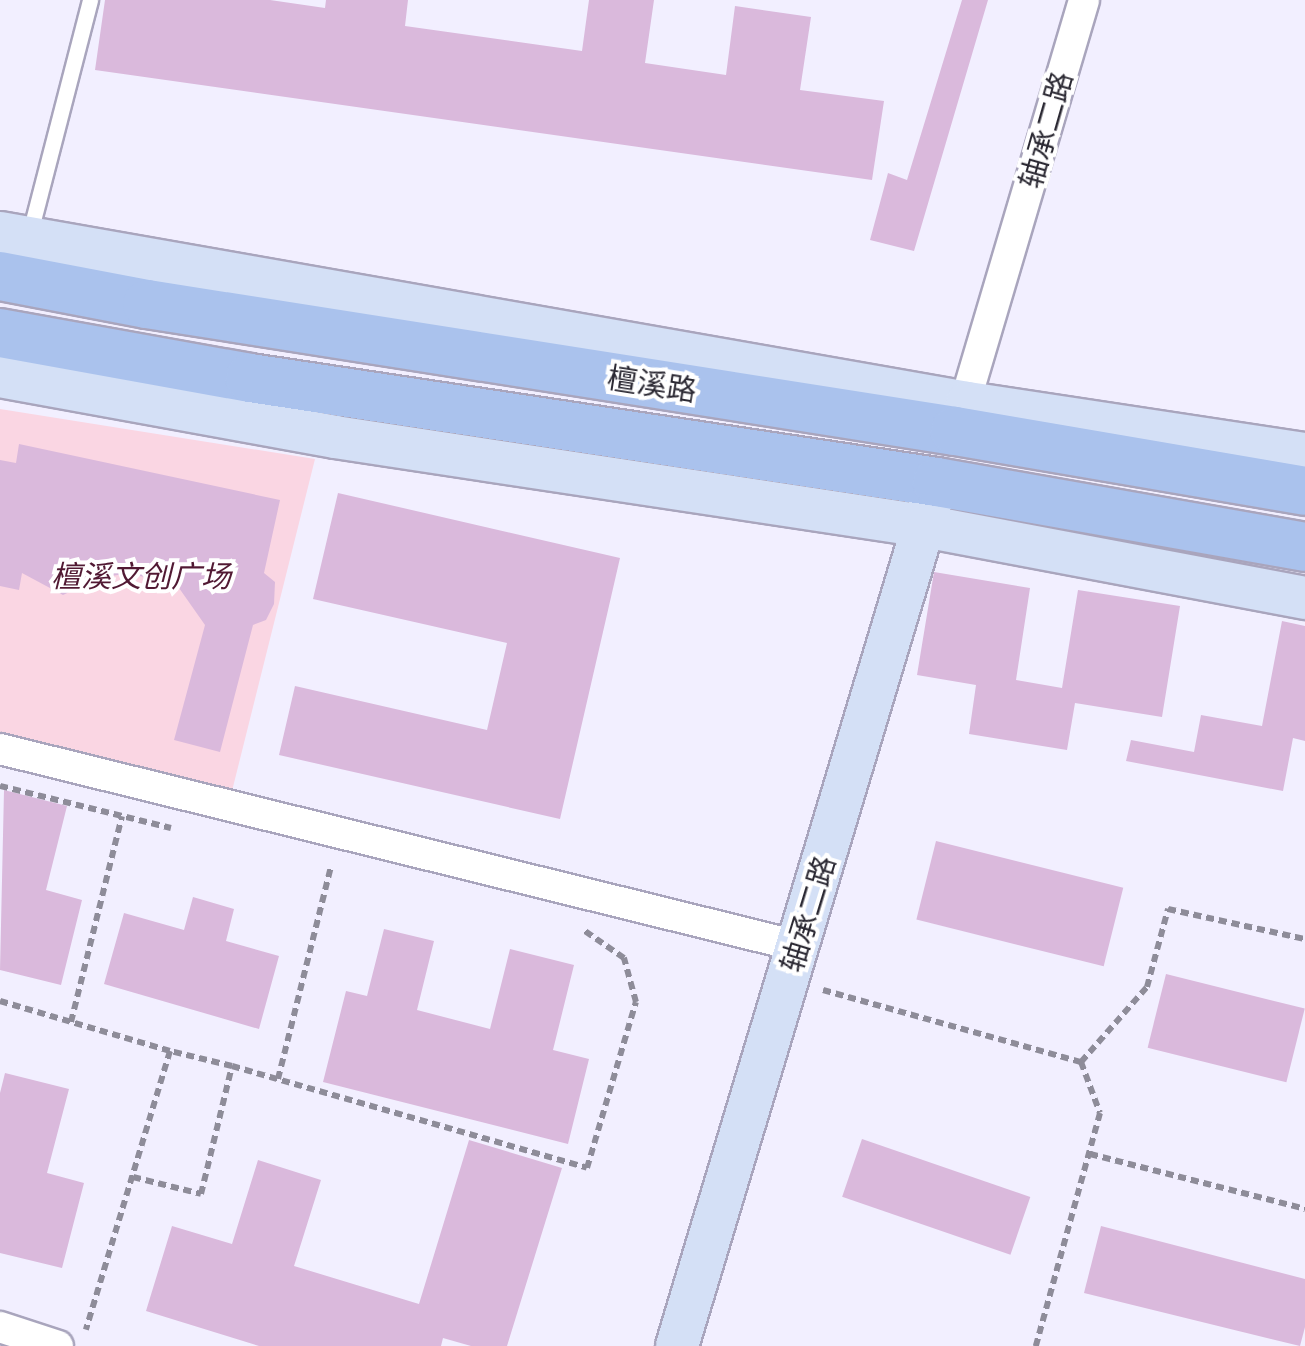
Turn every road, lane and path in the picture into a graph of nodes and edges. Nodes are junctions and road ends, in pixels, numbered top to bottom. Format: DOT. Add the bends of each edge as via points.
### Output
graph roads {
  1 [pos="90,0"];
  2 [pos="1084,0"];
  3 [pos="17,258"];
  4 [pos="0,334"];
  5 [pos="0,376"];
  6 [pos="961,417"];
  7 [pos="1305,454"];
  8 [pos="938,482"];
  9 [pos="1305,492"];
  10 [pos="924,526"];
  11 [pos="1305,547"];
  12 [pos="1305,598"];
  13 [pos="0,749"];
  14 [pos="0,786"];
  15 [pos="122,816"];
  16 [pos="179,830"];
  17 [pos="312,862"];
  18 [pos="330,867"];
  19 [pos="349,872"];
  20 [pos="568,926"];
  21 [pos="1305,939"];
  22 [pos="793,964"];
  23 [pos="0,1001"];
  24 [pos="71,1022"];
  25 [pos="170,1050"];
  26 [pos="1081,1062"];
  27 [pos="232,1066"];
  28 [pos="278,1079"];
  29 [pos="1090,1154"];
  30 [pos="132,1177"];
  31 [pos="1305,1210"];
  32 [pos="0,1327"];
  33 [pos="58,1346"];
  34 [pos="82,1346"];
  35 [pos="677,1346"];
  36 [pos="1036,1346"];
  1 -- 3 [label="lane"];
  2 -- 6 [label="street, 轴承二路"];
  3 -- 6 [label="main road, 檀溪路" via="242,320"];
  4 -- 8 [label="main road, 檀溪路"];
  5 -- 10 [label="street" via="336,437"];
  6 -- 7 [label="street"];
  6 -- 9 [label="main road, 檀溪路"];
  8 -- 10 [label="street, 轴承二路"];
  8 -- 11 [label="main road, 檀溪路"];
  10 -- 12 [label="street"];
  10 -- 22 [label="street, 轴承二路"];
  13 -- 22 [label="street"];
  14 -- 15 [label="path"];
  15 -- 16 [label="path"];
  15 -- 24 [label="path"];
  17 -- 18 [label="path"];
  18 -- 19 [label="path"];
  18 -- 28 [label="path"];
  20 -- 28 [label="path" via="586,930 624,958 636,1002 586,1168"];
  21 -- 26 [label="path" via="1168,908 1147,987"];
  22 -- 26 [label="path"];
  22 -- 35 [label="street, 轴承二路"];
  23 -- 24 [label="path"];
  24 -- 25 [label="path"];
  25 -- 27 [label="path"];
  25 -- 30 [label="path"];
  26 -- 29 [label="path" via="1100,1113"];
  27 -- 28 [label="path"];
  27 -- 30 [label="path" via="201,1194"];
  29 -- 31 [label="path"];
  29 -- 36 [label="path"];
  30 -- 34 [label="path"];
  32 -- 33 [label="street"];
}
